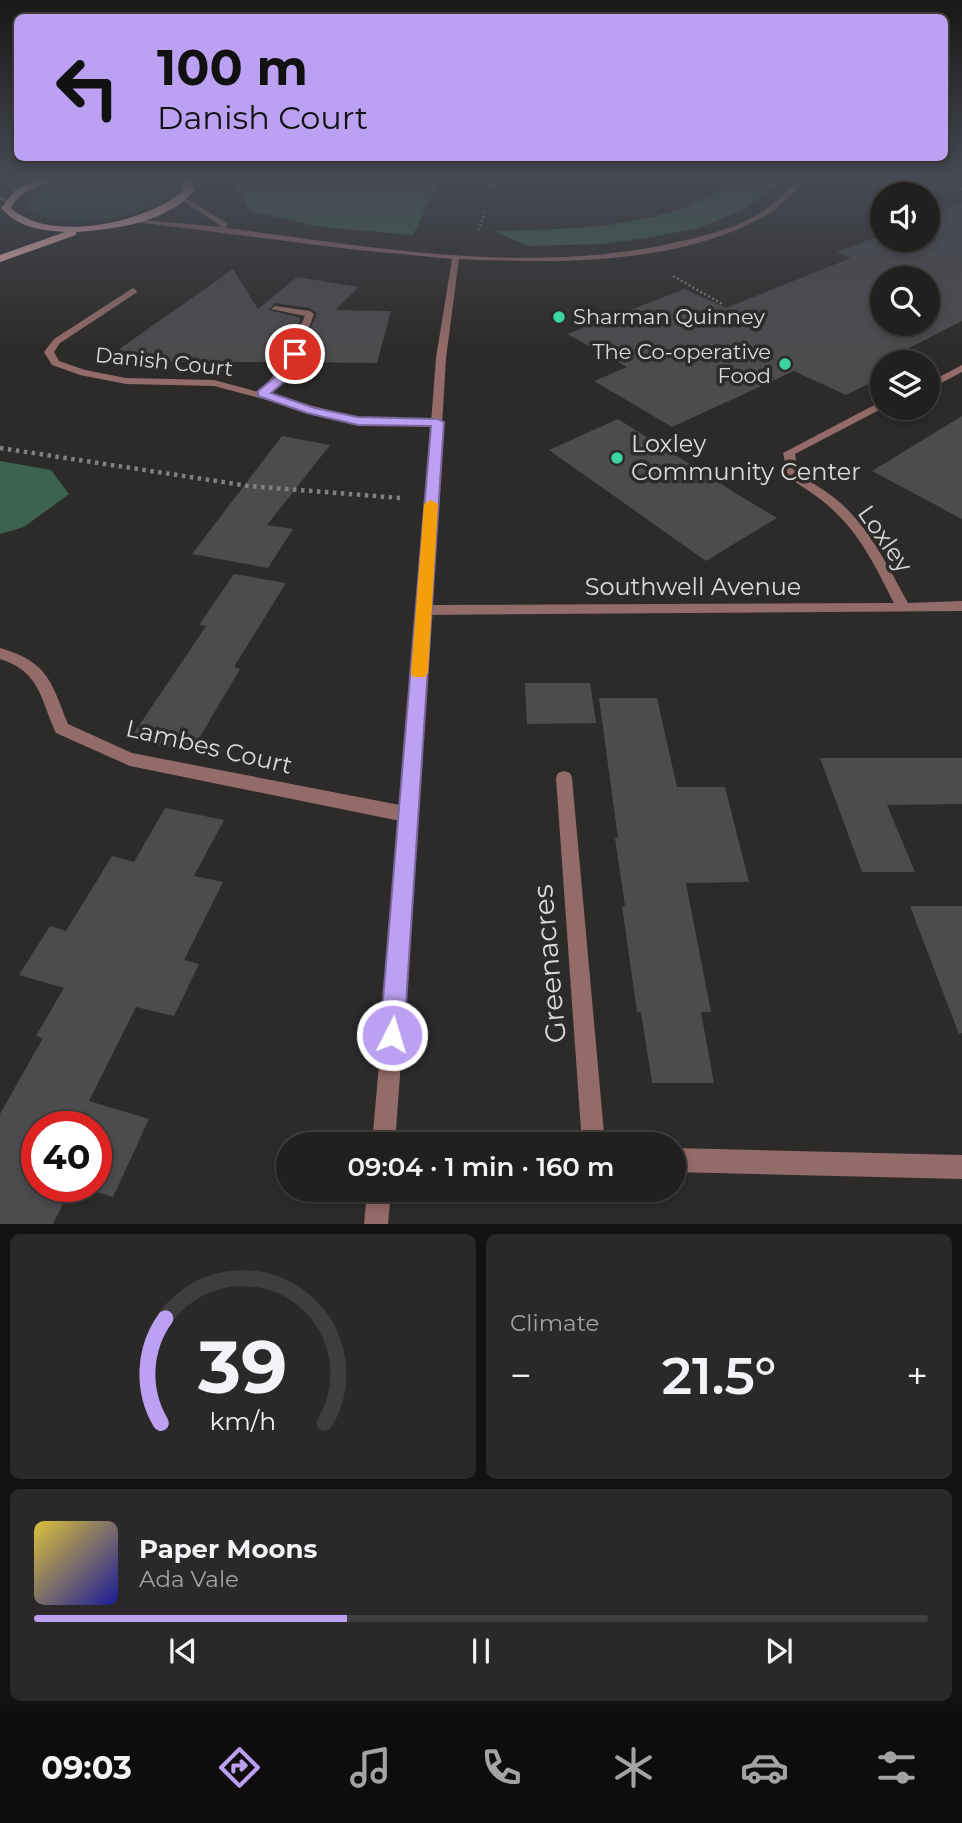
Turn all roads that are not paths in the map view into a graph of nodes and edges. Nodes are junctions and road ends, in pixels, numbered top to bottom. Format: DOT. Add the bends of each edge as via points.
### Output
graph roads {
  1 [pos="69,235"];
  2 [pos="267,235"];
  3 [pos="711,235"];
  4 [pos="456,256"];
  5 [pos="0,259"];
  6 [pos="133,291"];
  7 [pos="275,309"];
  8 [pos="962,368"];
  9 [pos="940,380"];
  10 [pos="262,394"];
  11 [pos="870,410"];
  12 [pos="438,422"];
  13 [pos="962,606"];
  14 [pos="904,608"];
  15 [pos="423,610"];
  16 [pos="0,653"];
  17 [pos="564,778"];
  18 [pos="410,815"];
  19 [pos="384,1132"];
  20 [pos="593,1132"];
  21 [pos="686,1160"];
  22 [pos="962,1167"];
  23 [pos="378,1202"];
  24 [pos="376,1224"];
  1 -- 5 [label="highway"];
  2 -- 4 [label="street" via="351,248"];
  3 -- 4 [label="street" via="675,246 579,257"];
  4 -- 12 [label="street" via="441,358"];
  6 -- 10 [label="street, Danish Court" via="57,341 49,352 55,363 125,381 215,383"];
  7 -- 10 [label="street, Danish Court" via="310,314 280,379"];
  8 -- 9 [label="street"];
  10 -- 12 [label="street, Danish Court" via="358,421"];
  11 -- 14 [label="street, Loxley" via="789,453 792,475 831,501 858,533"];
  12 -- 15 [label="street"];
  13 -- 14 [label="street, Southwell Avenue"];
  14 -- 15 [label="street, Southwell Avenue"];
  15 -- 18 [label="street"];
  16 -- 18 [label="street, Lambes Court" via="17,657 40,674 62,729 130,759"];
  17 -- 20 [label="street, Greenacres"];
  18 -- 19 [label="street"];
  21 -- 22 [label="street"];
  23 -- 24 [label="street"];
}
